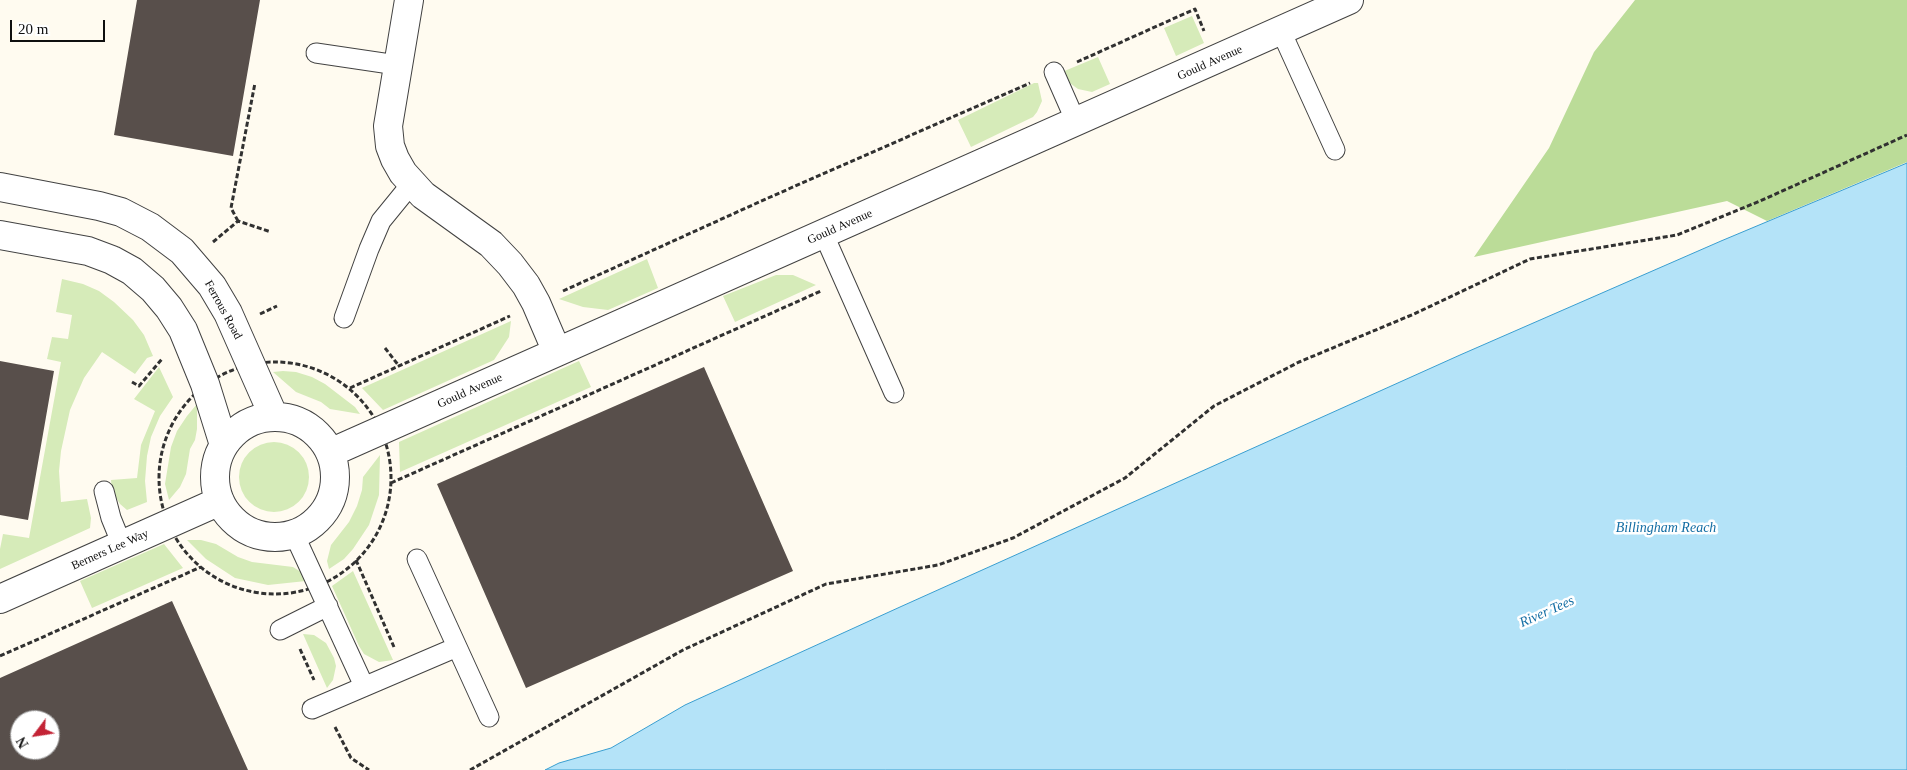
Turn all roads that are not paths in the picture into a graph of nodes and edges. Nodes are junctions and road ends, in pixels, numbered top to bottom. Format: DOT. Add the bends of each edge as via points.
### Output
graph roads {
  1 [pos="409,0"];
  2 [pos="1350,0"];
  3 [pos="1281,31"];
  4 [pos="316,53"];
  5 [pos="397,65"];
  6 [pos="1054,72"];
  7 [pos="1076,122"];
  8 [pos="1335,150"];
  9 [pos="412,183"];
  10 [pos="0,187"];
  11 [pos="0,235"];
  12 [pos="824,235"];
  13 [pos="344,318"];
  14 [pos="557,352"];
  15 [pos="894,393"];
  16 [pos="274,417"];
  17 [pos="224,445"];
  18 [pos="330,453"];
  19 [pos="104,491"];
  20 [pos="220,501"];
  21 [pos="294,534"];
  22 [pos="122,545"];
  23 [pos="417,559"];
  24 [pos="0,599"];
  25 [pos="328,606"];
  26 [pos="280,630"];
  27 [pos="456,647"];
  28 [pos="364,686"];
  29 [pos="312,709"];
  30 [pos="488,717"];
  1 -- 5 [label="street"];
  2 -- 3 [label="street, Gould Avenue"];
  3 -- 7 [label="street, Gould Avenue"];
  3 -- 8 [label="lane"];
  4 -- 5 [label="lane"];
  5 -- 9 [label="street" via="388,126 390,146"];
  6 -- 7 [label="lane"];
  7 -- 12 [label="street, Gould Avenue"];
  9 -- 13 [label="lane" via="382,221"];
  9 -- 14 [label="street" via="491,244 510,264 536,303"];
  10 -- 16 [label="street, Ferrous Road" via="99,206 137,219 182,250 212,286 228,313"];
  11 -- 17 [label="street" via="88,250 132,271 153,288 186,337"];
  12 -- 14 [label="street, Gould Avenue"];
  12 -- 15 [label="lane"];
  14 -- 18 [label="street, Gould Avenue"];
  16 -- 17 [label="street" via="246,424"];
  16 -- 18 [label="street" via="303,424 319,436"];
  17 -- 20 [label="street" via="215,472"];
  18 -- 21 [label="street" via="334,472 330,501 318,518"];
  19 -- 22 [label="lane"];
  20 -- 21 [label="street" via="232,520 251,532 272,537"];
  20 -- 22 [label="street, Berners Lee Way"];
  21 -- 25 [label="lane"];
  22 -- 24 [label="street, Berners Lee Way"];
  23 -- 27 [label="lane"];
  25 -- 26 [label="lane"];
  25 -- 28 [label="lane"];
  27 -- 28 [label="lane"];
  27 -- 30 [label="lane"];
  28 -- 29 [label="lane"];
}
